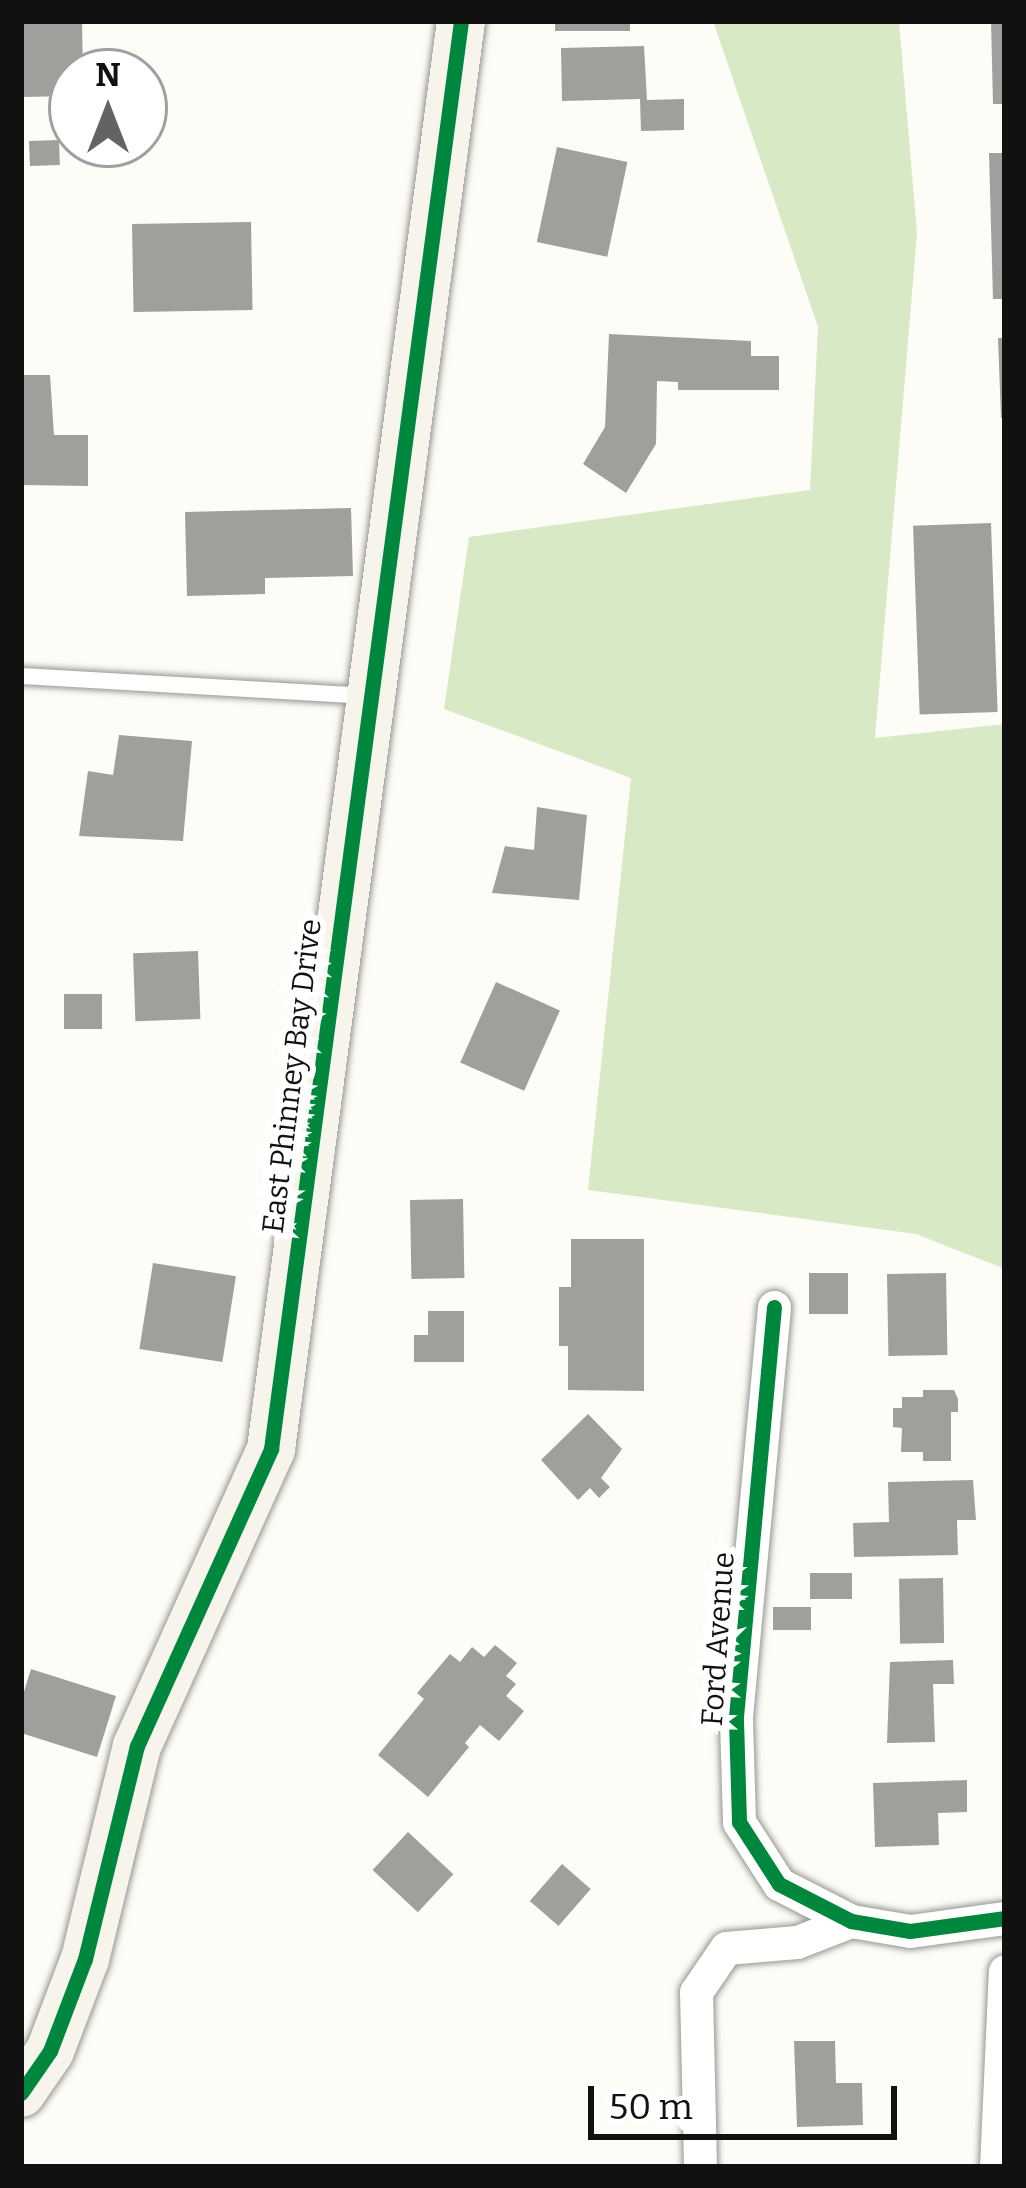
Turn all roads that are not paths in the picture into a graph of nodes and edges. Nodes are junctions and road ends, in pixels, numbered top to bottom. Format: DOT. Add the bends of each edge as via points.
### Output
graph roads {
  1 [pos="461,21"];
  2 [pos="21,676"];
  3 [pos="370,696"];
  4 [pos="774,1307"];
  5 [pos="1005,1918"];
  6 [pos="851,1921"];
  7 [pos="1005,1972"];
  8 [pos="21,2093"];
  9 [pos="700,2167"];
  10 [pos="996,2167"];
  1 -- 3 [label="street, East Phinney Bay Drive"];
  2 -- 3 [label="lane"];
  3 -- 8 [label="street, East Phinney Bay Drive" via="271,1449 136,1746 86,1959 50,2051"];
  4 -- 6 [label="street, Ford Avenue" via="736,1720 739,1822 779,1884"];
  5 -- 6 [label="street" via="910,1931"];
  6 -- 9 [label="street" via="796,1942 726,1948 696,1992"];
  7 -- 10 [label="street"];
}
